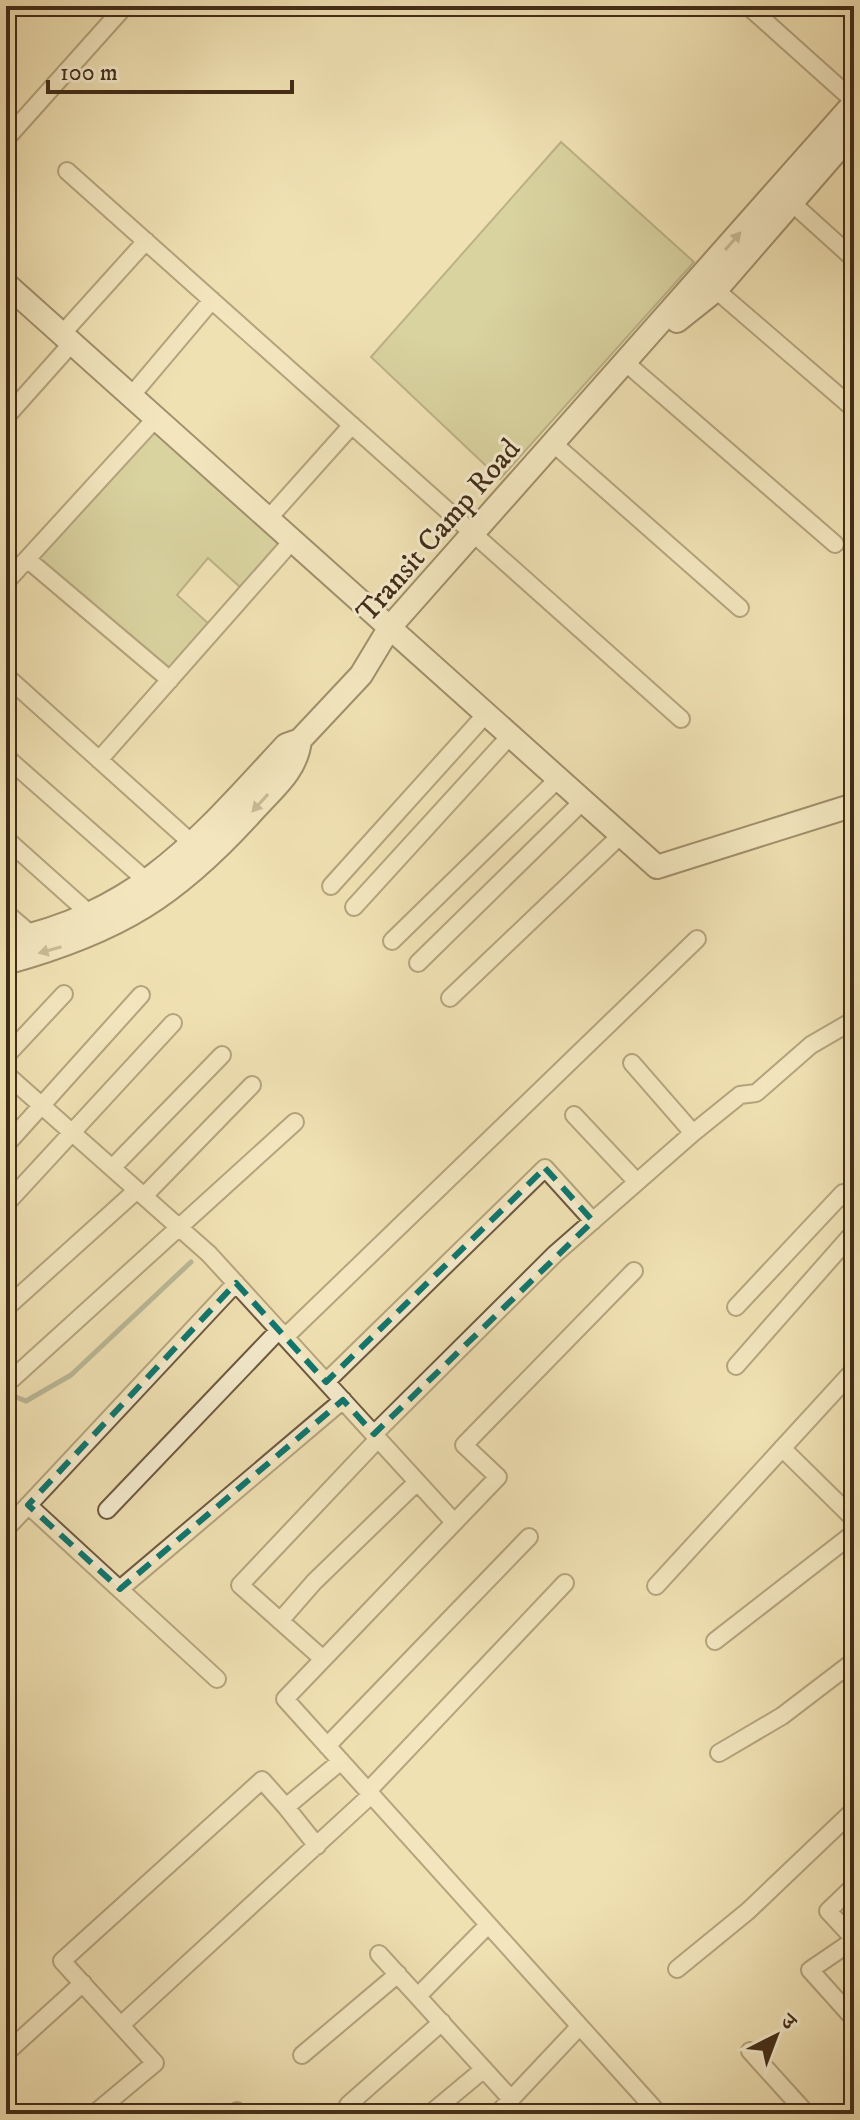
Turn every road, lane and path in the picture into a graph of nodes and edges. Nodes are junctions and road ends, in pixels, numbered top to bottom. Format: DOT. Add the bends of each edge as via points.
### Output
graph roads {
  1 [pos="125,6"];
  2 [pos="748,6"];
  3 [pos="854,102"];
  4 [pos="854,131"];
  5 [pos="6,139"];
  6 [pos="67,171"];
  7 [pos="784,197"];
  8 [pos="146,241"];
  9 [pos="854,259"];
  10 [pos="6,284"];
  11 [pos="708,284"];
  12 [pos="212,300"];
  13 [pos="67,339"];
  14 [pos="626,363"];
  15 [pos="131,396"];
  16 [pos="854,409"];
  17 [pos="6,417"];
  18 [pos="156,418"];
  19 [pos="352,425"];
  20 [pos="554,444"];
  21 [pos="268,519"];
  22 [pos="474,533"];
  23 [pos="293,540"];
  24 [pos="835,544"];
  25 [pos="27,559"];
  26 [pos="6,582"];
  27 [pos="740,608"];
  28 [pos="390,627"];
  29 [pos="6,676"];
  30 [pos="170,680"];
  31 [pos="486,714"];
  32 [pos="681,719"];
  33 [pos="510,736"];
  34 [pos="6,757"];
  35 [pos="99,760"];
  36 [pos="558,779"];
  37 [pos="583,801"];
  38 [pos="854,805"];
  39 [pos="621,835"];
  40 [pos="6,839"];
  41 [pos="191,856"];
  42 [pos="149,883"];
  43 [pos="331,886"];
  44 [pos="354,907"];
  45 [pos="6,913"];
  46 [pos="91,915"];
  47 [pos="32,935"];
  48 [pos="697,939"];
  49 [pos="6,941"];
  50 [pos="392,941"];
  51 [pos="6,963"];
  52 [pos="418,963"];
  53 [pos="64,994"];
  54 [pos="141,995"];
  55 [pos="450,998"];
  56 [pos="854,1020"];
  57 [pos="173,1023"];
  58 [pos="222,1055"];
  59 [pos="6,1056"];
  60 [pos="632,1063"];
  61 [pos="6,1074"];
  62 [pos="252,1085"];
  63 [pos="41,1105"];
  64 [pos="574,1115"];
  65 [pos="295,1122"];
  66 [pos="72,1132"];
  67 [pos="693,1133"];
  68 [pos="6,1145"];
  69 [pos="112,1168"];
  70 [pos="637,1182"];
  71 [pos="141,1193"];
  72 [pos="6,1204"];
  73 [pos="854,1204"];
  74 [pos="593,1221"];
  75 [pos="181,1228"];
  76 [pos="854,1232"];
  77 [pos="634,1271"];
  78 [pos="236,1283"];
  79 [pos="736,1307"];
  80 [pos="6,1308"];
  81 [pos="282,1334"];
  82 [pos="736,1366"];
  83 [pos="854,1370"];
  84 [pos="12,1379"];
  85 [pos="326,1382"];
  86 [pos="343,1400"];
  87 [pos="376,1437"];
  88 [pos="782,1448"];
  89 [pos="417,1482"];
  90 [pos="28,1505"];
  91 [pos="107,1510"];
  92 [pos="854,1519"];
  93 [pos="454,1522"];
  94 [pos="6,1529"];
  95 [pos="854,1533"];
  96 [pos="529,1537"];
  97 [pos="565,1583"];
  98 [pos="656,1586"];
  99 [pos="120,1589"];
  100 [pos="280,1621"];
  101 [pos="715,1641"];
  102 [pos="323,1659"];
  103 [pos="854,1661"];
  104 [pos="217,1679"];
  105 [pos="327,1746"];
  106 [pos="719,1753"];
  107 [pos="341,1761"];
  108 [pos="369,1793"];
  109 [pos="286,1807"];
  110 [pos="854,1810"];
  111 [pos="317,1846"];
  112 [pos="854,1886"];
  113 [pos="488,1925"];
  114 [pos="854,1939"];
  115 [pos="379,1954"];
  116 [pos="677,1969"];
  117 [pos="398,1974"];
  118 [pos="83,1983"];
  119 [pos="418,1996"];
  120 [pos="854,2019"];
  121 [pos="442,2022"];
  122 [pos="121,2025"];
  123 [pos="579,2027"];
  124 [pos="750,2051"];
  125 [pos="6,2053"];
  126 [pos="302,2055"];
  127 [pos="484,2069"];
  128 [pos="511,2099"];
  129 [pos="348,2105"];
  130 [pos="94,2114"];
  131 [pos="430,2114"];
  132 [pos="497,2114"];
  133 [pos="659,2114"];
  134 [pos="807,2114"];
  1 -- 5 [label="street"];
  2 -- 3 [label="street"];
  3 -- 7 [label="main road, Transit Camp Road"];
  4 -- 7 [label="main road, Transit Camp Road"];
  6 -- 8 [label="street"];
  7 -- 9 [label="street"];
  7 -- 11 [label="main road, Transit Camp Road"];
  8 -- 12 [label="street"];
  8 -- 13 [label="street"];
  10 -- 13 [label="main road"];
  11 -- 14 [label="main road, Transit Camp Road"];
  11 -- 16 [label="street"];
  12 -- 15 [label="street"];
  12 -- 19 [label="street"];
  13 -- 15 [label="main road"];
  13 -- 17 [label="street"];
  14 -- 20 [label="main road, Transit Camp Road"];
  14 -- 24 [label="street"];
  15 -- 18 [label="main road"];
  18 -- 21 [label="main road"];
  18 -- 25 [label="street"];
  19 -- 21 [label="street"];
  19 -- 22 [label="street"];
  20 -- 22 [label="main road, Transit Camp Road"];
  20 -- 27 [label="street"];
  21 -- 23 [label="main road"];
  22 -- 28 [label="main road, Transit Camp Road"];
  22 -- 32 [label="street"];
  23 -- 28 [label="main road"];
  23 -- 30 [label="street"];
  25 -- 26 [label="street"];
  25 -- 30 [label="street"];
  28 -- 31 [label="main road"];
  28 -- 41 [label="main road, Transit Camp Road" via="361,675 300,740 286,745"];
  29 -- 35 [label="street"];
  30 -- 35 [label="street"];
  31 -- 33 [label="main road"];
  31 -- 43 [label="street"];
  33 -- 36 [label="main road"];
  33 -- 44 [label="street"];
  34 -- 42 [label="street"];
  35 -- 41 [label="street"];
  36 -- 37 [label="main road"];
  36 -- 50 [label="street"];
  37 -- 39 [label="main road"];
  37 -- 52 [label="street"];
  38 -- 39 [label="main road" via="657,867"];
  39 -- 55 [label="street"];
  40 -- 46 [label="street"];
  41 -- 42 [label="main road, Transit Camp Road"];
  41 -- 51 [label="main road, Transit Camp Road, one-way" via="129,917 64,947"];
  42 -- 46 [label="main road, Transit Camp Road"];
  45 -- 47 [label="street"];
  46 -- 47 [label="main road, Transit Camp Road"];
  47 -- 49 [label="main road, Transit Camp Road"];
  48 -- 81 [label="street"];
  53 -- 59 [label="street"];
  54 -- 63 [label="street"];
  56 -- 67 [label="street" via="811,1045 756,1093 740,1095"];
  57 -- 66 [label="street"];
  58 -- 69 [label="street"];
  60 -- 67 [label="street"];
  61 -- 63 [label="street"];
  62 -- 71 [label="street"];
  63 -- 66 [label="street"];
  63 -- 68 [label="street"];
  64 -- 70 [label="street"];
  65 -- 75 [label="street"];
  66 -- 69 [label="street"];
  66 -- 72 [label="street"];
  67 -- 70 [label="street"];
  69 -- 71 [label="street"];
  70 -- 74 [label="street"];
  71 -- 75 [label="street"];
  71 -- 80 [label="street"];
  73 -- 79 [label="street" via="843,1193"];
  74 -- 85 [label="street" via="545,1168"];
  74 -- 87 [label="street"];
  75 -- 78 [label="street"];
  75 -- 84 [label="street"];
  76 -- 82 [label="street"];
  77 -- 93 [label="street" via="464,1445 498,1477"];
  78 -- 81 [label="street"];
  78 -- 90 [label="street"];
  81 -- 85 [label="street"];
  81 -- 91 [label="street"];
  83 -- 88 [label="street"];
  85 -- 86 [label="street"];
  86 -- 87 [label="street"];
  86 -- 99 [label="street"];
  87 -- 89 [label="street"];
  87 -- 100 [label="street" via="240,1585"];
  88 -- 92 [label="street"];
  88 -- 98 [label="street"];
  89 -- 93 [label="street"];
  89 -- 100 [label="street"];
  90 -- 94 [label="street"];
  90 -- 99 [label="street"];
  93 -- 102 [label="street"];
  95 -- 101 [label="street"];
  96 -- 105 [label="street"];
  97 -- 108 [label="street"];
  99 -- 104 [label="street"];
  100 -- 102 [label="street"];
  102 -- 105 [label="street" via="285,1699"];
  103 -- 106 [label="street" via="782,1716"];
  105 -- 107 [label="street"];
  107 -- 108 [label="street"];
  107 -- 109 [label="street"];
  108 -- 111 [label="street"];
  108 -- 113 [label="street"];
  109 -- 111 [label="street"];
  109 -- 118 [label="street" via="262,1780 62,1961"];
  110 -- 116 [label="street" via="748,1911"];
  111 -- 122 [label="street"];
  112 -- 114 [label="street" via="828,1911"];
  113 -- 119 [label="street"];
  113 -- 123 [label="street"];
  114 -- 120 [label="street" via="810,1970"];
  115 -- 117 [label="street"];
  117 -- 119 [label="street"];
  117 -- 126 [label="street"];
  118 -- 122 [label="street"];
  118 -- 125 [label="street"];
  119 -- 121 [label="street"];
  121 -- 127 [label="street"];
  121 -- 129 [label="street"];
  122 -- 130 [label="street" via="155,2063"];
  123 -- 128 [label="street"];
  123 -- 133 [label="street"];
  124 -- 134 [label="street"];
  127 -- 128 [label="street"];
  127 -- 131 [label="street"];
  128 -- 132 [label="street"];
}
